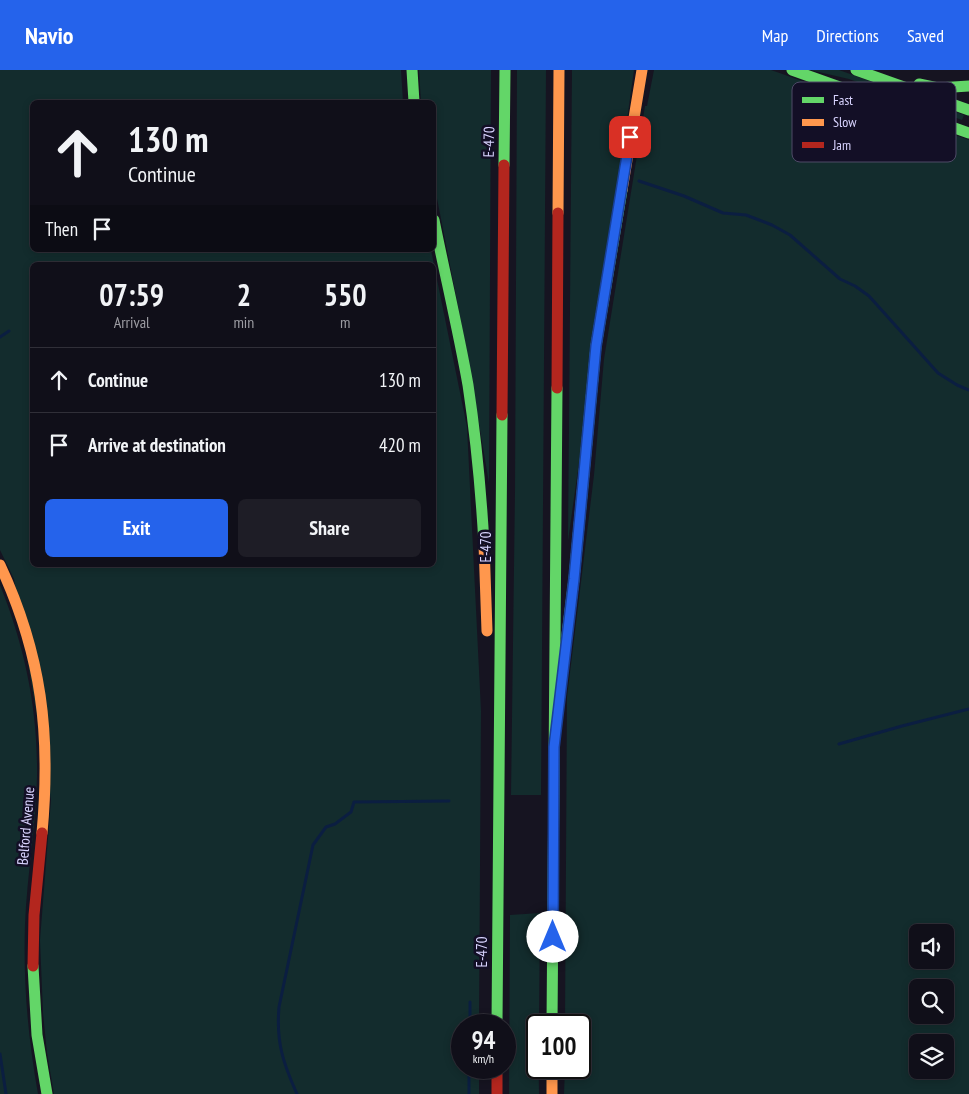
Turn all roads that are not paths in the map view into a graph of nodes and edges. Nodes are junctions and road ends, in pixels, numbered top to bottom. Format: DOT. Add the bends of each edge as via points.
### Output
graph roads {
  1 [pos="412,70"];
  2 [pos="504,70"];
  3 [pos="560,70"];
  4 [pos="642,70"];
  5 [pos="649,70"];
  6 [pos="792,70"];
  7 [pos="856,70"];
  8 [pos="878,78"];
  9 [pos="825,82"];
  10 [pos="889,82"];
  11 [pos="914,82"];
  12 [pos="969,86"];
  13 [pos="956,87"];
  14 [pos="414,100"];
  15 [pos="956,105"];
  16 [pos="969,110"];
  17 [pos="634,112"];
  18 [pos="956,129"];
  19 [pos="969,134"];
  20 [pos="436,230"];
  21 [pos="0,565"];
  22 [pos="487,640"];
  23 [pos="488,686"];
  24 [pos="554,747"];
  25 [pos="498,782"];
  26 [pos="497,1014"];
  27 [pos="552,1014"];
  28 [pos="497,1079"];
  29 [pos="552,1079"];
  30 [pos="47,1094"];
  31 [pos="497,1094"];
  32 [pos="552,1094"];
  1 -- 14 [label="main road"];
  2 -- 25 [label="main road, E-470"];
  3 -- 24 [label="main road"];
  4 -- 17 [label="main road"];
  5 -- 17 [label="main road" via="644,97"];
  6 -- 9 [label="main road"];
  7 -- 8 [label="main road"];
  8 -- 10 [label="main road"];
  8 -- 11 [label="main road" via="898,77"];
  12 -- 13 [label="main road"];
  15 -- 16 [label="main road"];
  17 -- 24 [label="main road" via="596,346"];
  18 -- 19 [label="main road"];
  20 -- 22 [label="main road" via="475,433 482,500"];
  21 -- 30 [label="main road, Belford Avenue" via="28,639 43,718 45,777 34,910 33,976 38,1042"];
  23 -- 25 [label="main road" via="489,737"];
  24 -- 27 [label="main road"];
  25 -- 26 [label="main road, E-470"];
  28 -- 31 [label="main road"];
  29 -- 32 [label="main road"];
}
